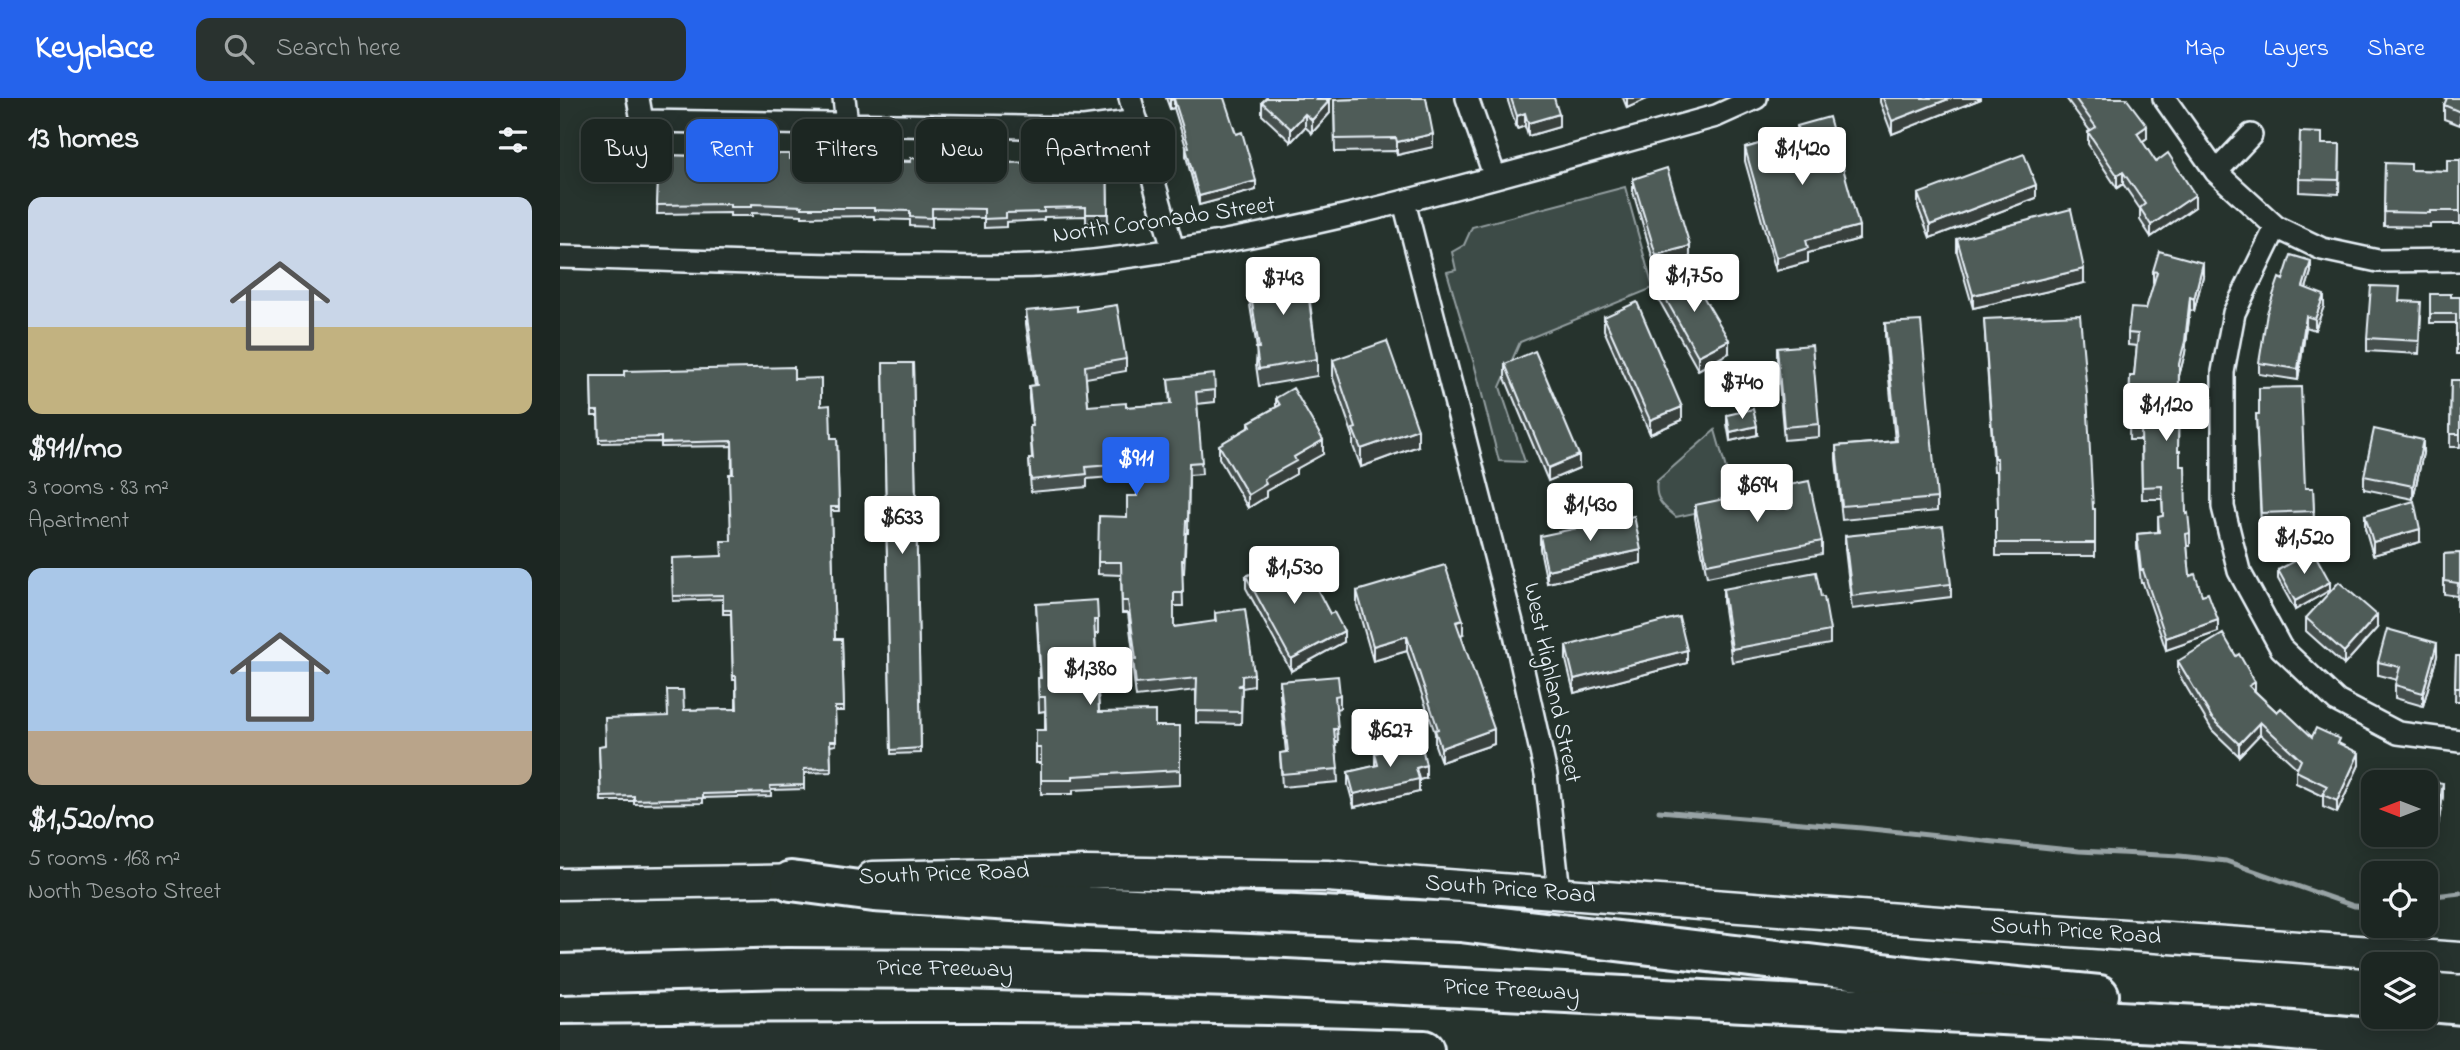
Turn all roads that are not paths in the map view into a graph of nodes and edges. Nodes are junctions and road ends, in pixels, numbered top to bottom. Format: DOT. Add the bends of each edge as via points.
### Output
graph roads {
  1 [pos="638,98"];
  2 [pos="844,98"];
  3 [pos="1130,98"];
  4 [pos="1467,98"];
  5 [pos="1756,98"];
  6 [pos="2164,98"];
  7 [pos="1712,107"];
  8 [pos="846,119"];
  9 [pos="1136,119"];
  10 [pos="792,123"];
  11 [pos="902,125"];
  12 [pos="1021,127"];
  13 [pos="2251,135"];
  14 [pos="2216,172"];
  15 [pos="1495,177"];
  16 [pos="1154,182"];
  17 [pos="1404,202"];
  18 [pos="2276,227"];
  19 [pos="1173,249"];
  20 [pos="560,257"];
  21 [pos="2460,260"];
  22 [pos="2460,741"];
  23 [pos="791,881"];
  24 [pos="560,884"];
  25 [pos="1559,892"];
  26 [pos="2460,958"];
  27 [pos="560,974"];
  28 [pos="2259,1028"];
  29 [pos="560,1045"];
  30 [pos="2460,1046"];
  31 [pos="1424,1050"];
  1 -- 10 [label="street" via="642,121"];
  2 -- 8 [label="street"];
  3 -- 9 [label="street"];
  4 -- 15 [label="street"];
  5 -- 7 [label="street, North Coronado Street"];
  6 -- 14 [label="street"];
  7 -- 15 [label="street, North Coronado Street"];
  11 -- 12 [label="street"];
  13 -- 14 [label="street"];
  14 -- 18 [label="street"];
  15 -- 17 [label="street, North Coronado Street"];
  16 -- 19 [label="street"];
  17 -- 19 [label="street, North Coronado Street" via="1259,236"];
  17 -- 25 [label="street, West Highland Street" via="1514,630 1546,774"];
  18 -- 21 [label="street" via="2322,249 2378,261"];
  18 -- 22 [label="street" via="2234,313 2223,372 2223,506 2239,571 2281,648 2337,701 2398,733"];
  19 -- 20 [label="street, North Coronado Street" via="1072,264 992,267"];
  23 -- 24 [label="main road, South Price Road"];
  23 -- 25 [label="main road, South Price Road" via="959,873 1278,874"];
  23 -- 28 [label="highway" via="874,892 1088,906 1460,922 1944,981 2114,996"];
  25 -- 26 [label="main road, South Price Road"];
  27 -- 28 [label="highway, Price Freeway" via="787,968 1266,978"];
  28 -- 30 [label="highway, Price Freeway"];
  29 -- 31 [label="highway" via="956,1042"];
}
